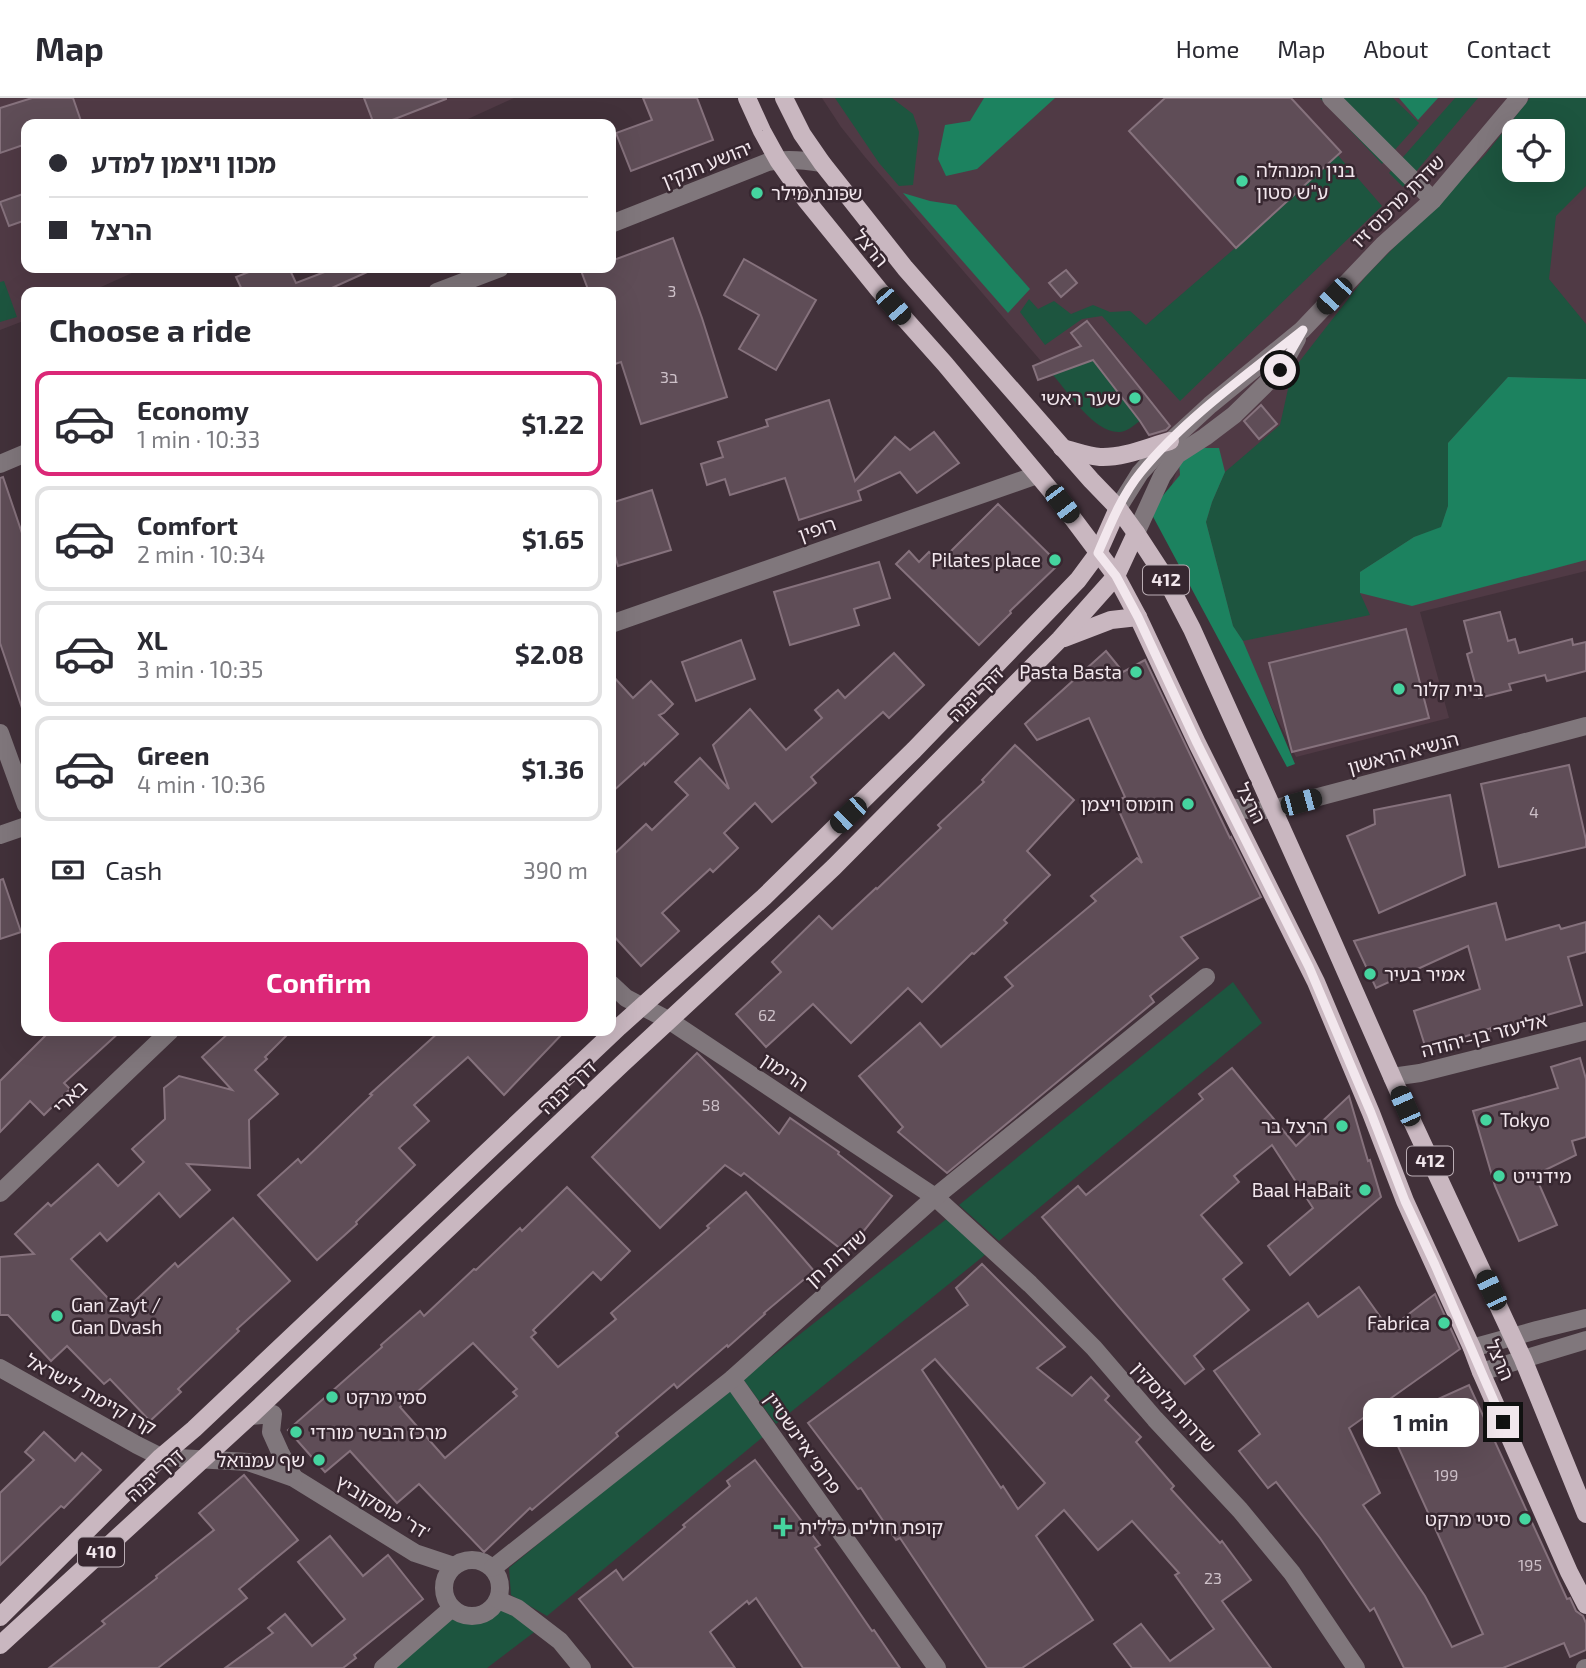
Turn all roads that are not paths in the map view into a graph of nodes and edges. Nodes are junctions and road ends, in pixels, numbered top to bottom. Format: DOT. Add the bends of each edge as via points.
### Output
graph roads {
  1 [pos="747,98"];
  2 [pos="784,98"];
  3 [pos="1331,98"];
  4 [pos="1519,98"];
  5 [pos="778,160"];
  6 [pos="822,163"];
  7 [pos="1433,200"];
  8 [pos="616,222"];
  9 [pos="487,273"];
  10 [pos="451,287"];
  11 [pos="1303,330"];
  12 [pos="1170,441"];
  13 [pos="1062,448"];
  14 [pos="21,455"];
  15 [pos="0,464"];
  16 [pos="1037,475"];
  17 [pos="1118,508"];
  18 [pos="1136,533"];
  19 [pos="1098,553"];
  20 [pos="1116,576"];
  21 [pos="1138,617"];
  22 [pos="616,622"];
  23 [pos="1060,639"];
  24 [pos="1586,726"];
  25 [pos="0,733"];
  26 [pos="21,790"];
  27 [pos="1229,807"];
  28 [pos="1273,808"];
  29 [pos="21,827"];
  30 [pos="0,835"];
  31 [pos="1206,976"];
  32 [pos="616,989"];
  33 [pos="644,1006"];
  34 [pos="670,1021"];
  35 [pos="616,1030"];
  36 [pos="1586,1031"];
  37 [pos="165,1036"];
  38 [pos="609,1036"];
  39 [pos="1392,1077"];
  40 [pos="0,1193"];
  41 [pos="935,1197"];
  42 [pos="1586,1318"];
  43 [pos="1512,1336"];
  44 [pos="1586,1340"];
  45 [pos="1472,1348"];
  46 [pos="1523,1359"];
  47 [pos="0,1368"];
  48 [pos="1481,1372"];
  49 [pos="732,1379"];
  50 [pos="250,1416"];
  51 [pos="161,1457"];
  52 [pos="203,1459"];
  53 [pos="294,1478"];
  54 [pos="1586,1514"];
  55 [pos="454,1566"];
  56 [pos="493,1568"];
  57 [pos="1569,1573"];
  58 [pos="1586,1581"];
  59 [pos="498,1600"];
  60 [pos="1586,1605"];
  61 [pos="452,1608"];
  62 [pos="0,1617"];
  63 [pos="0,1645"];
  64 [pos="383,1668"];
  65 [pos="582,1668"];
  66 [pos="937,1668"];
  67 [pos="1356,1668"];
  1 -- 5 [label="main road, הרצל / 412"];
  2 -- 6 [label="main road, הרצל / 412"];
  3 -- 7 [label="street"];
  4 -- 7 [label="street, שדרת מרכוס זיו"];
  5 -- 6 [label="street, יהושע חנקין"];
  5 -- 8 [label="street, יהושע חנקין"];
  5 -- 16 [label="main road, הרצל / 412" via="838,242"];
  6 -- 13 [label="main road, הרצל / 412" via="905,268"];
  7 -- 11 [label="street, שדרת מרכוס זיו" via="1383,245"];
  9 -- 10 [label="street"];
  11 -- 12 [label="street, שדרת מרכוס זיו"];
  11 -- 18 [label="street, שדרת מרכוס זיו" via="1280,370 1234,415 1177,455 1162,476"];
  12 -- 13 [label="main road" via="1111,457"];
  12 -- 17 [label="street, שדרת מרכוס זיו" via="1140,473"];
  13 -- 17 [label="main road, הרצל / 412"];
  14 -- 15 [label="street"];
  16 -- 19 [label="main road, הרצל / 412"];
  16 -- 22 [label="street, רופין"];
  17 -- 18 [label="main road, הרצל / 412"];
  17 -- 19 [label="main road, דרך יבנה / 410"];
  18 -- 20 [label="main road, דרך יבנה / 410"];
  18 -- 28 [label="main road, הרצל / 412" via="1192,629"];
  19 -- 20 [label="main road, הרצל / 412"];
  19 -- 33 [label="main road, דרך יבנה / 410" via="1078,580 914,750"];
  20 -- 21 [label="main road, הרצל / 412"];
  20 -- 23 [label="main road, דרך יבנה / 410"];
  21 -- 23 [label="main road" via="1111,620"];
  21 -- 27 [label="main road, הרצל / 412"];
  23 -- 34 [label="main road, דרך יבנה / 410" via="834,867"];
  24 -- 28 [label="street, הנשיא הראשון"];
  25 -- 26 [label="street"];
  27 -- 28 [label="street, הנשיא הראשון"];
  27 -- 45 [label="main road, הרצל / 412" via="1316,982 1405,1201"];
  28 -- 39 [label="main road, הרצל / 412"];
  29 -- 30 [label="street"];
  31 -- 41 [label="street, שדרות חן"];
  32 -- 33 [label="street, הרימון"];
  33 -- 34 [label="street, הרימון"];
  33 -- 35 [label="main road, דרך יבנה / 410"];
  34 -- 41 [label="street, הרימון"];
  34 -- 50 [label="main road, דרך יבנה / 410"];
  36 -- 39 [label="street, אליעזר בן-יהודה"];
  37 -- 40 [label="street, בארי"];
  38 -- 51 [label="main road, דרך יבנה / 410"];
  39 -- 43 [label="main road, הרצל / 412"];
  41 -- 49 [label="street, שדרות חן"];
  41 -- 67 [label="street, שדרות גלוסקין" via="1094,1348 1240,1510 1292,1573"];
  42 -- 43 [label="street"];
  43 -- 45 [label="street"];
  43 -- 46 [label="main road, הרצל / 412"];
  44 -- 46 [label="street"];
  45 -- 48 [label="main road, הרצל / 412"];
  46 -- 48 [label="street"];
  46 -- 54 [label="main road, הרצל / 412"];
  47 -- 51 [label="street, קרן קיימת לישראל"];
  48 -- 57 [label="main road, הרצל / 412"];
  49 -- 56 [label="street, שדרות חן"];
  49 -- 66 [label="street, פרופ׳ איינשטיין"];
  50 -- 52 [label="main road, דרך יבנה / 410"];
  50 -- 53 [label="street" via="274,1414 271,1432"];
  51 -- 52 [label="street, קרן קיימת לישראל"];
  51 -- 62 [label="main road, דרך יבנה / 410"];
  52 -- 53 [label="street, דר' מוסקוביץ'" via="248,1462"];
  52 -- 63 [label="main road, דרך יבנה / 410"];
  53 -- 55 [label="street, דר' מוסקוביץ'" via="415,1553"];
  55 -- 56 [label="street" via="472,1560"];
  55 -- 61 [label="street" via="444,1581"];
  56 -- 59 [label="street" via="501,1586"];
  57 -- 58 [label="street"];
  57 -- 60 [label="main road, הרצל / 412"];
  59 -- 61 [label="street" via="485,1614 475,1617"];
  59 -- 65 [label="street" via="517,1608 560,1641"];
  61 -- 64 [label="street"];
}
